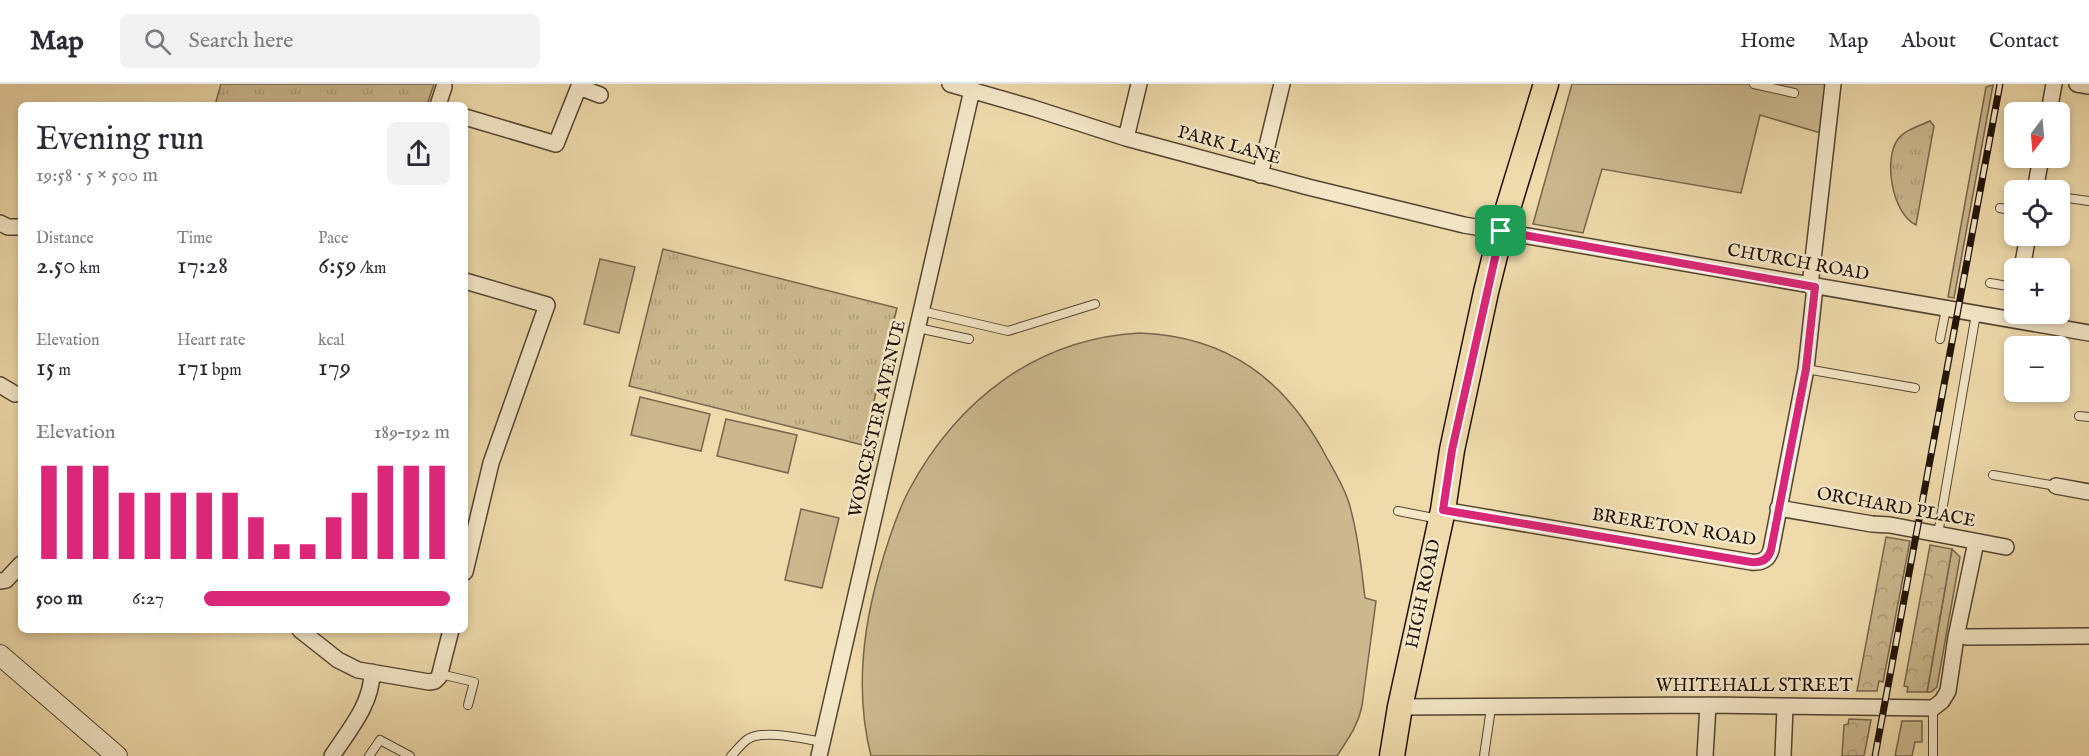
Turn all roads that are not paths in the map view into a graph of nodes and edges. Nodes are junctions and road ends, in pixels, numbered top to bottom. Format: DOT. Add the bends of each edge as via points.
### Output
graph roads {
  1 [pos="950,84"];
  2 [pos="1140,84"];
  3 [pos="1282,84"];
  4 [pos="1546,84"];
  5 [pos="1754,84"];
  6 [pos="1833,84"];
  7 [pos="2054,84"];
  8 [pos="2077,84"];
  9 [pos="580,85"];
  10 [pos="2089,86"];
  11 [pos="444,87"];
  12 [pos="972,90"];
  13 [pos="1794,93"];
  14 [pos="600,95"];
  15 [pos="439,102"];
  16 [pos="2051,102"];
  17 [pos="468,118"];
  18 [pos="1125,138"];
  19 [pos="1260,175"];
  20 [pos="2070,198"];
  21 [pos="2089,201"];
  22 [pos="2000,208"];
  23 [pos="2004,209"];
  24 [pos="0,223"];
  25 [pos="18,227"];
  26 [pos="1501,231"];
  27 [pos="468,282"];
  28 [pos="1990,283"];
  29 [pos="2004,285"];
  30 [pos="1813,286"];
  31 [pos="1095,304"];
  32 [pos="1946,309"];
  33 [pos="922,311"];
  34 [pos="1976,314"];
  35 [pos="2004,315"];
  36 [pos="2049,324"];
  37 [pos="918,328"];
  38 [pos="2089,333"];
  39 [pos="969,339"];
  40 [pos="1940,339"];
  41 [pos="1806,369"];
  42 [pos="0,385"];
  43 [pos="1916,388"];
  44 [pos="15,394"];
  45 [pos="2079,416"];
  46 [pos="2089,417"];
  47 [pos="1993,475"];
  48 [pos="2056,486"];
  49 [pos="2089,492"];
  50 [pos="1778,508"];
  51 [pos="1398,511"];
  52 [pos="1441,515"];
  53 [pos="1938,534"];
  54 [pos="1976,542"];
  55 [pos="2006,548"];
  56 [pos="468,559"];
  57 [pos="18,567"];
  58 [pos="0,581"];
  59 [pos="304,633"];
  60 [pos="451,633"];
  61 [pos="2089,636"];
  62 [pos="1966,638"];
  63 [pos="0,656"];
  64 [pos="372,672"];
  65 [pos="440,674"];
  66 [pos="468,705"];
  67 [pos="1708,705"];
  68 [pos="1400,707"];
  69 [pos="1785,707"];
  70 [pos="1491,708"];
  71 [pos="1933,708"];
  72 [pos="820,749"];
  73 [pos="117,756"];
  74 [pos="332,756"];
  75 [pos="369,756"];
  76 [pos="410,756"];
  77 [pos="732,756"];
  78 [pos="1392,756"];
  79 [pos="1484,756"];
  80 [pos="1705,756"];
  81 [pos="1783,756"];
  82 [pos="1932,756"];
  1 -- 12 [label="street, PARK LANE"];
  2 -- 18 [label="street"];
  3 -- 19 [label="street"];
  4 -- 26 [label="main road, HIGH ROAD"];
  5 -- 13 [label="lane"];
  6 -- 30 [label="street, BRERETON ROAD"];
  7 -- 16 [label="street"];
  8 -- 10 [label="street"];
  9 -- 14 [label="street"];
  9 -- 17 [label="street" via="556,144"];
  11 -- 15 [label="street"];
  12 -- 18 [label="street, PARK LANE"];
  12 -- 33 [label="street, WORCESTER AVENUE"];
  18 -- 19 [label="street, PARK LANE"];
  19 -- 26 [label="street, PARK LANE"];
  20 -- 21 [label="lane"];
  22 -- 23 [label="lane"];
  24 -- 25 [label="street"];
  26 -- 30 [label="street, CHURCH ROAD"];
  26 -- 52 [label="main road, HIGH ROAD"];
  27 -- 56 [label="street" via="547,305 491,463"];
  28 -- 29 [label="lane"];
  30 -- 32 [label="street, CHURCH ROAD"];
  30 -- 41 [label="street, BRERETON ROAD"];
  31 -- 33 [label="lane" via="1008,331"];
  32 -- 34 [label="street, CHURCH ROAD"];
  32 -- 40 [label="lane"];
  33 -- 37 [label="street, WORCESTER AVENUE"];
  34 -- 35 [label="street, CHURCH ROAD"];
  34 -- 53 [label="lane"];
  36 -- 38 [label="street, CHURCH ROAD"];
  37 -- 39 [label="lane"];
  37 -- 72 [label="street, WORCESTER AVENUE"];
  41 -- 43 [label="lane"];
  41 -- 50 [label="street, BRERETON ROAD"];
  42 -- 44 [label="street"];
  45 -- 46 [label="lane"];
  47 -- 48 [label="lane"];
  48 -- 49 [label="street"];
  50 -- 52 [label="street, BRERETON ROAD" via="1769,556 1759,563"];
  50 -- 53 [label="street, ORCHARD PLACE"];
  51 -- 52 [label="lane"];
  52 -- 68 [label="main road, HIGH ROAD"];
  53 -- 54 [label="street, ORCHARD PLACE"];
  54 -- 55 [label="street, ORCHARD PLACE"];
  54 -- 71 [label="street" via="1948,691"];
  57 -- 58 [label="street"];
  59 -- 64 [label="street" via="348,666"];
  60 -- 65 [label="street"];
  61 -- 62 [label="street"];
  63 -- 73 [label="street"];
  64 -- 65 [label="street" via="429,682"];
  64 -- 74 [label="street" via="371,692"];
  65 -- 66 [label="lane" via="474,682"];
  67 -- 69 [label="street, WHITEHALL STREET"];
  67 -- 70 [label="street, WHITEHALL STREET"];
  67 -- 80 [label="street"];
  68 -- 70 [label="street, WHITEHALL STREET"];
  68 -- 78 [label="main road, HIGH ROAD"];
  69 -- 71 [label="street, WHITEHALL STREET"];
  69 -- 81 [label="street"];
  70 -- 79 [label="lane"];
  71 -- 82 [label="lane"];
  72 -- 77 [label="lane" via="781,736 754,737"];
  75 -- 76 [label="lane" via="380,740"];
}
